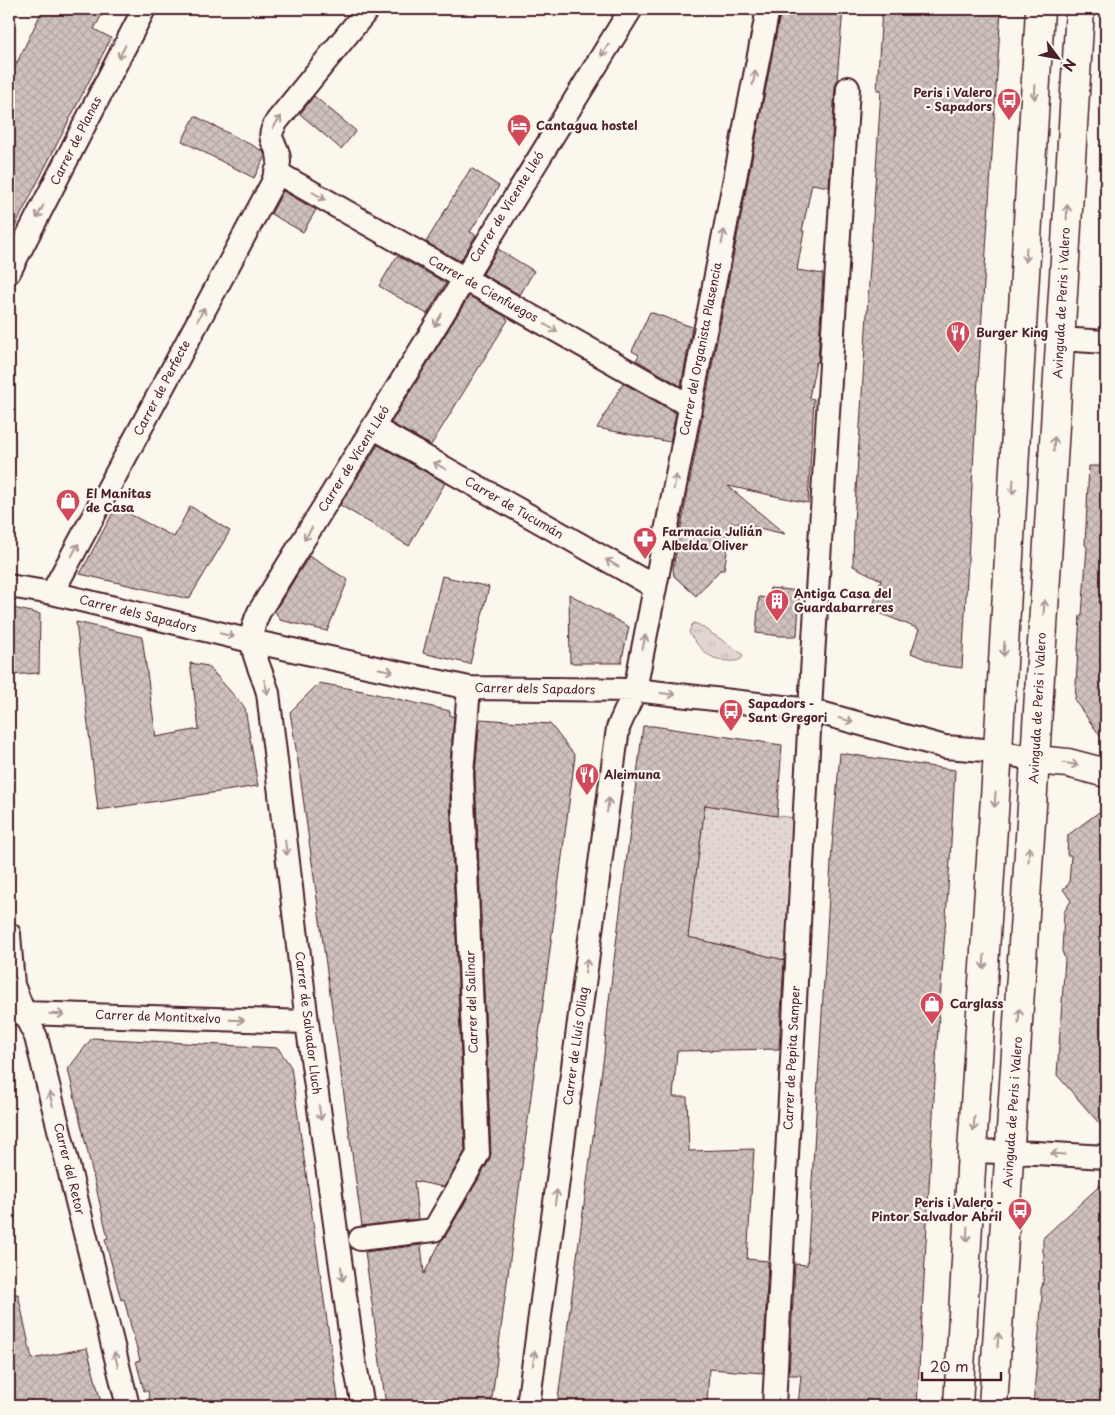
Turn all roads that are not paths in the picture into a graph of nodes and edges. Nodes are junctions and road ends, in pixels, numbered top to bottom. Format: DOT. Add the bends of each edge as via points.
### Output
graph roads {
  1 [pos="144,9"];
  2 [pos="368,9"];
  3 [pos="630,9"];
  4 [pos="768,9"];
  5 [pos="1040,9"];
  6 [pos="1080,9"];
  7 [pos="848,88"];
  8 [pos="274,178"];
  9 [pos="9,272"];
  10 [pos="464,279"];
  11 [pos="1060,339"];
  12 [pos="1106,342"];
  13 [pos="690,406"];
  14 [pos="374,428"];
  15 [pos="9,586"];
  16 [pos="655,587"];
  17 [pos="52,593"];
  18 [pos="251,641"];
  19 [pos="469,688"];
  20 [pos="635,690"];
  21 [pos="810,710"];
  22 [pos="998,751"];
  23 [pos="1035,760"];
  24 [pos="1106,773"];
  25 [pos="9,934"];
  26 [pos="16,1012"];
  27 [pos="307,1022"];
  28 [pos="972,1151"];
  29 [pos="1010,1152"];
  30 [pos="1106,1157"];
  31 [pos="360,1239"];
  32 [pos="128,1406"];
  33 [pos="363,1406"];
  34 [pos="528,1406"];
  35 [pos="774,1406"];
  36 [pos="958,1406"];
  37 [pos="993,1406"];
  1 -- 9 [label="street, Carrer de Planas, one-way"];
  8 -- 2 [label="street, one-way" via="279,163 271,130"];
  3 -- 10 [label="street, Carrer de Vicente Lleó, one-way"];
  13 -- 4 [label="street, Carrer del Organista Plasencia, one-way"];
  5 -- 22 [label="main road, one-way"];
  11 -- 6 [label="main road, Avinguda de Peris i Valero, one-way"];
  7 -- 21 [label="street, Carrer de Pepita Samper"];
  8 -- 10 [label="street, Carrer de Cienfuegos, one-way"];
  17 -- 8 [label="street, Carrer de Perfecte, one-way"];
  10 -- 13 [label="street, Carrer de Cienfuegos, one-way"];
  10 -- 14 [label="street, Carrer de Vicent Lleó, one-way"];
  11 -- 12 [label="street"];
  23 -- 11 [label="main road, Avinguda de Peris i Valero, one-way"];
  16 -- 13 [label="street, Carrer del Organista Plasencia, one-way"];
  16 -- 14 [label="street, Carrer de Tucumán, one-way"];
  14 -- 18 [label="street, Carrer de Vicent Lleó, one-way" via="259,612"];
  15 -- 17 [label="street, Carrer dels Sapadors"];
  20 -- 16 [label="street, Carrer del Organista Plasencia, one-way"];
  17 -- 18 [label="street, Carrer dels Sapadors, one-way"];
  18 -- 19 [label="street, Carrer dels Sapadors, one-way"];
  18 -- 27 [label="street, Carrer de Salvador Lluch, one-way" via="268,693"];
  19 -- 20 [label="street, Carrer dels Sapadors"];
  19 -- 31 [label="street, Carrer del Salinar" via="462,774 478,1154 434,1230"];
  20 -- 21 [label="street, Carrer dels Sapadors, one-way"];
  34 -- 20 [label="street, Carrer de Lluís Oliag, one-way" via="618,731"];
  21 -- 22 [label="street, Carrer dels Sapadors, one-way" via="944,747"];
  21 -- 35 [label="street, Carrer de Pepita Samper"];
  22 -- 23 [label="street, Carrer dels Sapadors"];
  22 -- 28 [label="main road, one-way"];
  23 -- 24 [label="main road, one-way" via="1068,763"];
  29 -- 23 [label="main road, Avinguda de Peris i Valero, one-way"];
  25 -- 26 [label="street, Carrer del Retor"];
  26 -- 27 [label="street, Carrer de Montitxelvo, one-way"];
  32 -- 26 [label="street, Carrer del Retor, one-way" via="36,1038"];
  27 -- 33 [label="street, Carrer de Salvador Lluch, one-way"];
  28 -- 29 [label="street"];
  28 -- 36 [label="main road, one-way"];
  30 -- 29 [label="street, one-way"];
  37 -- 29 [label="main road, Avinguda de Peris i Valero, one-way"];
}
